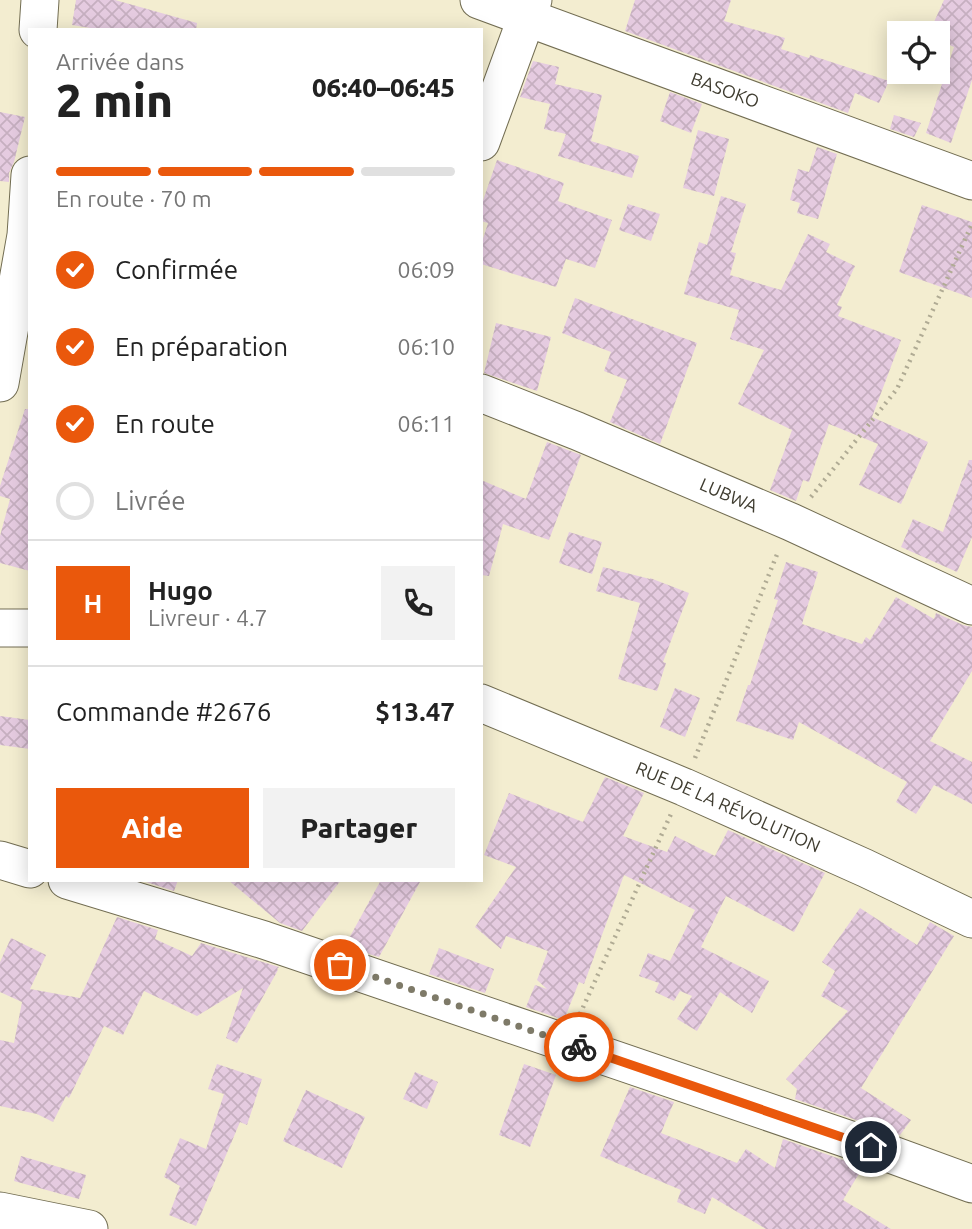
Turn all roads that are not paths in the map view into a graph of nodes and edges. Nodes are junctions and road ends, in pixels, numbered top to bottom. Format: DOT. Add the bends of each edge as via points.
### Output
graph roads {
  1 [pos="40,0"];
  2 [pos="479,0"];
  3 [pos="530,9"];
  4 [pos="38,28"];
  5 [pos="483,137"];
  6 [pos="972,181"];
  7 [pos="28,186"];
  8 [pos="19,233"];
  9 [pos="0,383"];
  10 [pos="483,394"];
  11 [pos="972,606"];
  12 [pos="0,628"];
  13 [pos="28,628"];
  14 [pos="483,704"];
  15 [pos="0,860"];
  16 [pos="28,868"];
  17 [pos="74,882"];
  18 [pos="972,919"];
  19 [pos="972,1184"];
  20 [pos="0,1211"];
  21 [pos="89,1229"];
  1 -- 4 [label="street"];
  2 -- 3 [label="street, BASOKO"];
  3 -- 5 [label="street"];
  3 -- 6 [label="street, BASOKO"];
  7 -- 8 [label="street"];
  8 -- 9 [label="street"];
  10 -- 11 [label="street, LUBWA" via="791,522"];
  12 -- 13 [label="street"];
  14 -- 18 [label="street, RUE DE LA RÉVOLUTION" via="684,787"];
  15 -- 16 [label="street"];
  17 -- 19 [label="street" via="264,940"];
  20 -- 21 [label="street"];
}
